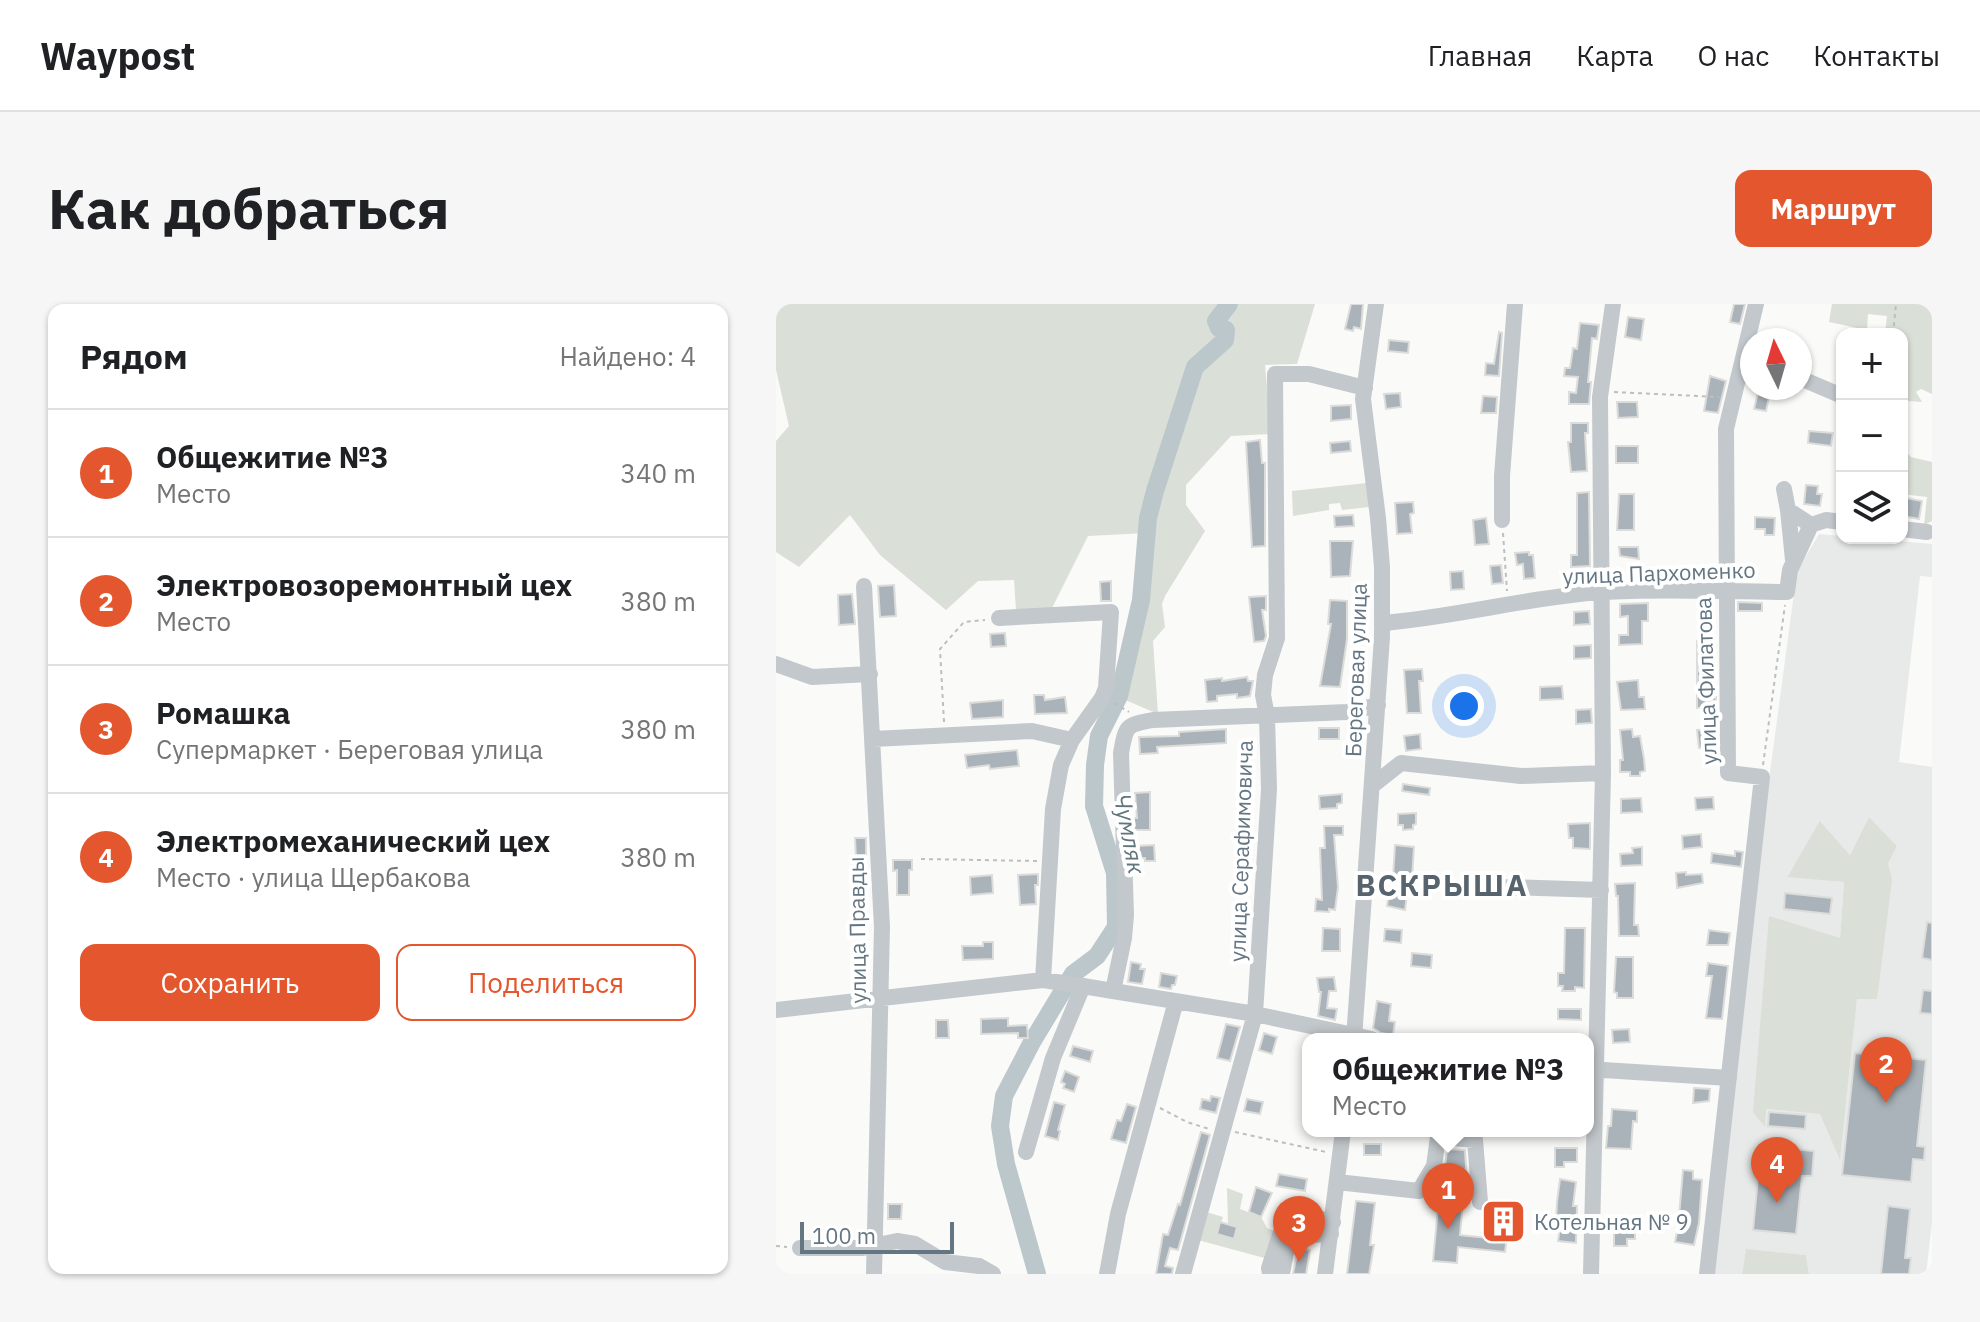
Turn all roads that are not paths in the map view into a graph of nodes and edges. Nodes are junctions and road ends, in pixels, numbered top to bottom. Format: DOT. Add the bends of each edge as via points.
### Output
graph roads {
  1 [pos="1376,304"];
  2 [pos="1515,304"];
  3 [pos="1613,304"];
  4 [pos="1756,304"];
  5 [pos="1753,328"];
  6 [pos="1740,381"];
  7 [pos="1812,383"];
  8 [pos="1365,388"];
  9 [pos="1836,393"];
  10 [pos="1784,489"];
  11 [pos="1788,510"];
  12 [pos="1502,520"];
  13 [pos="1836,521"];
  14 [pos="1811,525"];
  15 [pos="1908,530"];
  16 [pos="1927,532"];
  17 [pos="1793,562"];
  18 [pos="864,586"];
  19 [pos="1603,592"];
  20 [pos="1725,592"];
  21 [pos="999,618"];
  22 [pos="1382,623"];
  23 [pos="776,664"];
  24 [pos="870,674"];
  25 [pos="1378,705"];
  26 [pos="1267,716"];
  27 [pos="873,739"];
  28 [pos="1072,740"];
  29 [pos="1603,773"];
  30 [pos="1372,786"];
  31 [pos="1469,882"];
  32 [pos="1601,890"];
  33 [pos="1065,983"];
  34 [pos="1113,991"];
  35 [pos="880,998"];
  36 [pos="1176,1001"];
  37 [pos="776,1010"];
  38 [pos="1255,1014"];
  39 [pos="1338,1033"];
  40 [pos="1360,1033"];
  41 [pos="1594,1047"];
  42 [pos="1594,1069"];
  43 [pos="1729,1078"];
  44 [pos="1342,1137"];
  45 [pos="1593,1137"];
  46 [pos="1026,1152"];
  47 [pos="1337,1182"];
  48 [pos="1480,1202"];
  49 [pos="1332,1228"];
  50 [pos="875,1245"];
  51 [pos="800,1248"];
  52 [pos="874,1274"];
  53 [pos="993,1274"];
  54 [pos="1107,1274"];
  55 [pos="1183,1274"];
  56 [pos="1270,1274"];
  57 [pos="1282,1274"];
  58 [pos="1325,1274"];
  59 [pos="1591,1274"];
  60 [pos="1707,1274"];
  1 -- 8 [label="street, Береговая улица"];
  2 -- 12 [label="street"];
  3 -- 19 [label="street" via="1601,392"];
  4 -- 5 [label="street, улица Филатова"];
  6 -- 20 [label="street, улица Филатова" via="1726,429"];
  7 -- 9 [label="street"];
  8 -- 22 [label="street, Береговая улица" via="1382,567"];
  8 -- 26 [label="street, улица Серафимовича" via="1309,374 1275,374 1277,638 1265,675"];
  10 -- 11 [label="street"];
  11 -- 14 [label="street"];
  11 -- 17 [label="street"];
  13 -- 14 [label="street"];
  14 -- 17 [label="street, улица Пархоменко"];
  15 -- 16 [label="street"];
  17 -- 20 [label="street, улица Пархоменко" via="1787,592"];
  18 -- 24 [label="street, улица Правды"];
  19 -- 20 [label="street, улица Пархоменко"];
  19 -- 22 [label="street, улица Пархоменко"];
  19 -- 29 [label="street"];
  20 -- 43 [label="street, улица Филатова" via="1728,773 1762,777"];
  21 -- 28 [label="street" via="1111,612 1106,688"];
  22 -- 25 [label="street, Береговая улица"];
  23 -- 24 [label="street" via="812,677"];
  24 -- 27 [label="street, улица Правды"];
  25 -- 26 [label="street" via="1359,711"];
  25 -- 30 [label="street, Береговая улица"];
  26 -- 34 [label="street" via="1153,720 1126,728 1121,753 1126,915"];
  26 -- 38 [label="street, улица Серафимовича" via="1269,789"];
  27 -- 28 [label="street" via="1032,731"];
  27 -- 35 [label="street, улица Правды"];
  28 -- 33 [label="street" via="1061,765 1050,861"];
  29 -- 30 [label="street" via="1521,776 1401,763"];
  29 -- 32 [label="street"];
  30 -- 40 [label="street, Береговая улица"];
  31 -- 32 [label="street"];
  32 -- 41 [label="street"];
  33 -- 34 [label="street"];
  33 -- 35 [label="street"];
  33 -- 46 [label="street" via="1053,1058"];
  34 -- 36 [label="street"];
  35 -- 37 [label="street"];
  35 -- 50 [label="street, улица Правды"];
  36 -- 38 [label="street"];
  36 -- 54 [label="street" via="1118,1214"];
  38 -- 39 [label="street"];
  38 -- 55 [label="street, улица Серафимовича"];
  42 -- 43 [label="street"];
  43 -- 60 [label="street"];
  44 -- 47 [label="street"];
  45 -- 59 [label="street"];
  47 -- 48 [label="street" via="1419,1191 1434,1166 1438,1137 1475,1140"];
  47 -- 49 [label="street"];
  49 -- 56 [label="street" via="1288,1211"];
  49 -- 57 [label="street" via="1289,1236"];
  49 -- 58 [label="street"];
  50 -- 51 [label="street"];
  50 -- 52 [label="street, улица Правды"];
  50 -- 53 [label="street" via="915,1244 945,1262 979,1266"];
}
